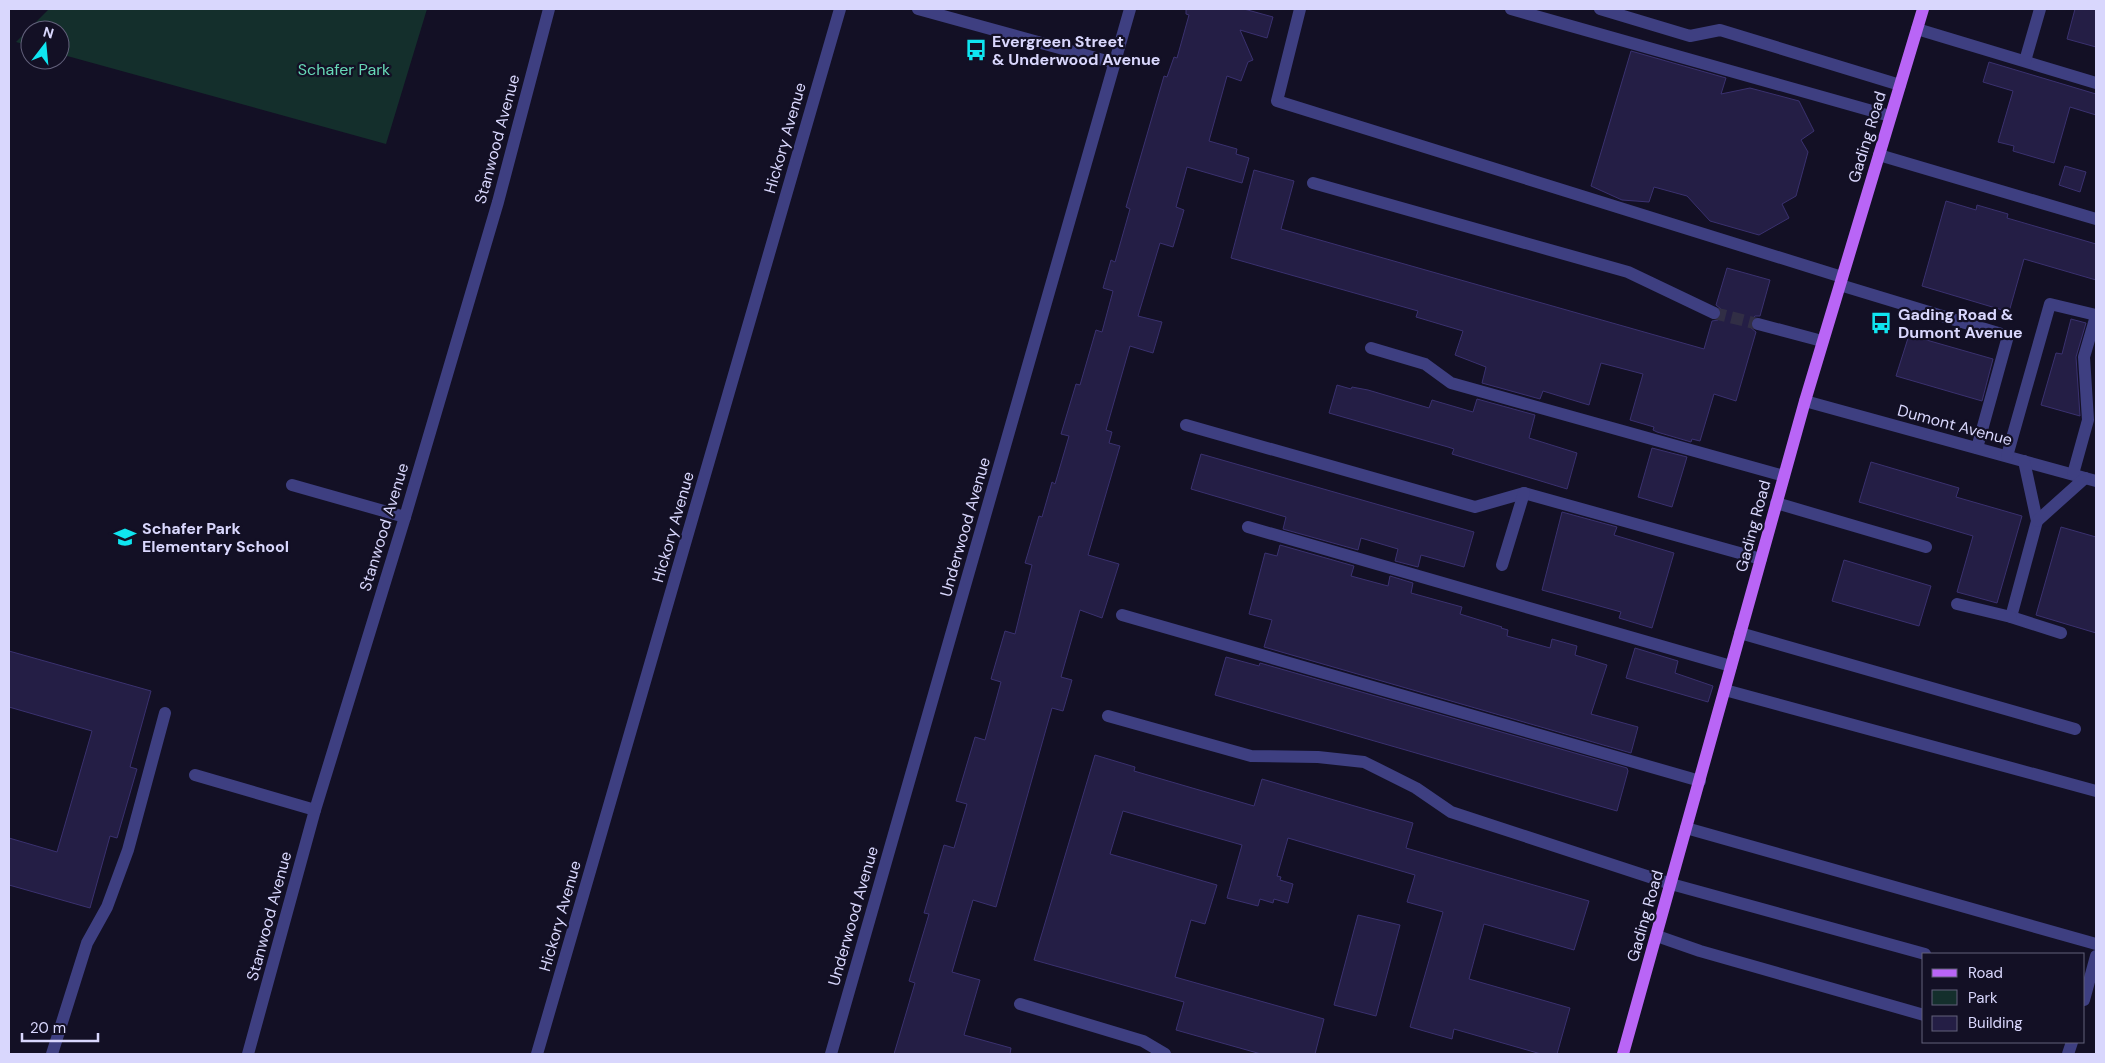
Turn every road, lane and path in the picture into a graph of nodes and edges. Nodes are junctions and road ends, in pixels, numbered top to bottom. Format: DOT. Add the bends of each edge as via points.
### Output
graph roads {
  1 [pos="549,9"];
  2 [pos="840,9"];
  3 [pos="918,9"];
  4 [pos="1130,9"];
  5 [pos="1300,9"];
  6 [pos="1511,9"];
  7 [pos="1600,9"];
  8 [pos="1923,9"];
  9 [pos="2040,9"];
  10 [pos="1917,29"];
  11 [pos="2025,61"];
  12 [pos="1114,63"];
  13 [pos="2096,83"];
  14 [pos="1900,85"];
  15 [pos="1890,116"];
  16 [pos="1879,155"];
  17 [pos="1313,183"];
  18 [pos="2096,219"];
  19 [pos="1841,281"];
  20 [pos="1714,313"];
  21 [pos="2096,316"];
  22 [pos="1758,324"];
  23 [pos="1822,341"];
  24 [pos="1370,348"];
  25 [pos="1805,400"];
  26 [pos="1186,424"];
  27 [pos="1977,448"];
  28 [pos="2007,456"];
  29 [pos="2024,461"];
  30 [pos="1784,476"];
  31 [pos="2085,478"];
  32 [pos="292,486"];
  33 [pos="1524,493"];
  34 [pos="1776,503"];
  35 [pos="405,517"];
  36 [pos="2037,521"];
  37 [pos="1248,527"];
  38 [pos="1926,547"];
  39 [pos="1761,559"];
  40 [pos="1502,565"];
  41 [pos="1958,604"];
  42 [pos="1122,615"];
  43 [pos="2011,617"];
  44 [pos="1740,633"];
  45 [pos="2060,634"];
  46 [pos="1731,666"];
  47 [pos="1725,690"];
  48 [pos="165,713"];
  49 [pos="1108,716"];
  50 [pos="2075,729"];
  51 [pos="195,775"];
  52 [pos="1700,781"];
  53 [pos="2096,792"];
  54 [pos="315,810"];
  55 [pos="1686,828"];
  56 [pos="1671,884"];
  57 [pos="1657,936"];
  58 [pos="2096,944"];
  59 [pos="1922,953"];
  60 [pos="2096,956"];
  61 [pos="2094,970"];
  62 [pos="2085,997"];
  63 [pos="1020,1004"];
  64 [pos="1922,1013"];
  65 [pos="52,1054"];
  66 [pos="248,1054"];
  67 [pos="537,1054"];
  68 [pos="831,1054"];
  69 [pos="1165,1054"];
  70 [pos="1623,1054"];
  1 -- 35 [label="street, Stanwood Avenue" via="498,202"];
  2 -- 67 [label="street, Hickory Avenue"];
  3 -- 12 [label="street"];
  4 -- 12 [label="street, Underwood Avenue"];
  5 -- 19 [label="street" via="1277,101"];
  6 -- 15 [label="street"];
  7 -- 14 [label="street" via="1690,36 1720,30"];
  8 -- 10 [label="main road, Gading Road"];
  9 -- 11 [label="street"];
  10 -- 11 [label="street"];
  10 -- 14 [label="main road, Gading Road"];
  11 -- 13 [label="street"];
  12 -- 68 [label="street, Underwood Avenue"];
  14 -- 15 [label="main road, Gading Road"];
  15 -- 16 [label="main road, Gading Road"];
  16 -- 18 [label="street"];
  16 -- 19 [label="main road, Gading Road"];
  17 -- 20 [label="street" via="1628,272"];
  19 -- 23 [label="main road, Gading Road"];
  19 -- 27 [label="street" via="2008,336"];
  21 -- 28 [label="street" via="2050,304"];
  21 -- 31 [label="street" via="2084,357 2088,420"];
  22 -- 23 [label="street"];
  23 -- 25 [label="main road, Gading Road"];
  24 -- 30 [label="street" via="1425,364 1451,383"];
  25 -- 27 [label="street, Dumont Avenue"];
  25 -- 30 [label="main road, Gading Road"];
  26 -- 33 [label="street" via="1475,507"];
  27 -- 28 [label="street, Dumont Avenue"];
  28 -- 29 [label="street, Dumont Avenue"];
  29 -- 31 [label="street, Dumont Avenue"];
  29 -- 36 [label="street"];
  30 -- 34 [label="main road, Gading Road"];
  31 -- 36 [label="street"];
  32 -- 35 [label="street"];
  33 -- 39 [label="street"];
  33 -- 40 [label="street"];
  34 -- 38 [label="street"];
  34 -- 39 [label="main road, Gading Road"];
  35 -- 54 [label="street, Stanwood Avenue"];
  36 -- 43 [label="street"];
  37 -- 46 [label="street"];
  39 -- 44 [label="main road, Gading Road"];
  41 -- 43 [label="street"];
  42 -- 52 [label="street"];
  43 -- 45 [label="street"];
  44 -- 46 [label="main road, Gading Road"];
  44 -- 50 [label="street"];
  46 -- 47 [label="main road, Gading Road"];
  47 -- 52 [label="main road, Gading Road"];
  47 -- 53 [label="street"];
  48 -- 65 [label="street" via="128,850 107,907 87,943"];
  49 -- 56 [label="street" via="1251,756 1364,762 1416,788 1451,812"];
  51 -- 54 [label="street"];
  52 -- 55 [label="main road, Gading Road"];
  54 -- 66 [label="street, Stanwood Avenue"];
  55 -- 56 [label="main road, Gading Road"];
  55 -- 58 [label="street"];
  56 -- 57 [label="main road, Gading Road"];
  56 -- 59 [label="street"];
  57 -- 64 [label="street" via="1709,954"];
  57 -- 70 [label="main road, Gading Road"];
  60 -- 61 [label="street"];
  61 -- 62 [label="street"];
  63 -- 69 [label="street" via="1143,1041"];
}
